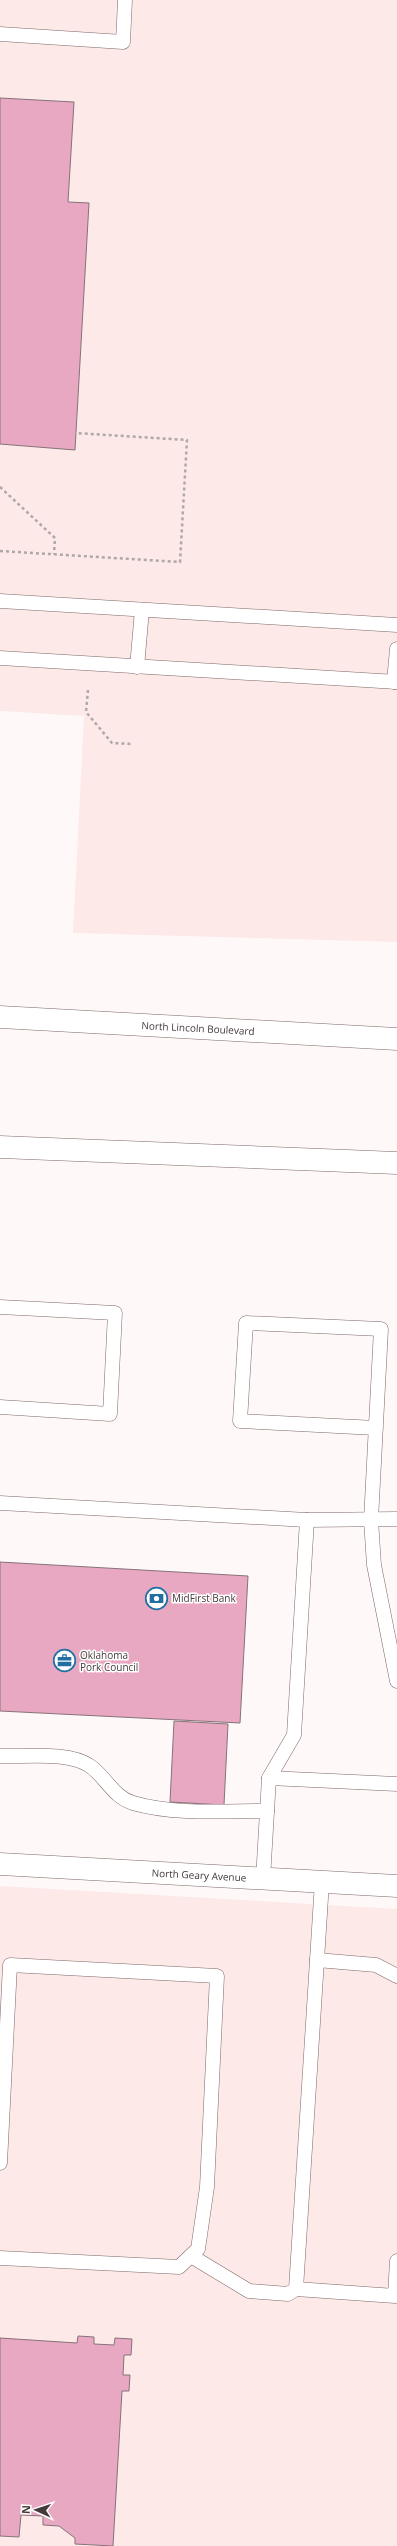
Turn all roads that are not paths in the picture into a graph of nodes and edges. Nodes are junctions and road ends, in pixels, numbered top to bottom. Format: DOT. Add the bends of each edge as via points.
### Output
graph roads {
  1 [pos="125,0"];
  2 [pos="0,34"];
  3 [pos="0,601"];
  4 [pos="142,610"];
  5 [pos="397,625"];
  6 [pos="397,649"];
  7 [pos="0,658"];
  8 [pos="137,667"];
  9 [pos="396,682"];
  10 [pos="0,1018"];
  11 [pos="397,1039"];
  12 [pos="0,1147"];
  13 [pos="397,1163"];
  14 [pos="0,1307"];
  15 [pos="0,1407"];
  16 [pos="376,1428"];
  17 [pos="0,1503"];
  18 [pos="397,1519"];
  19 [pos="307,1520"];
  20 [pos="371,1520"];
  21 [pos="397,1681"];
  22 [pos="0,1756"];
  23 [pos="269,1778"];
  24 [pos="397,1784"];
  25 [pos="267,1811"];
  26 [pos="0,1864"];
  27 [pos="263,1878"];
  28 [pos="322,1882"];
  29 [pos="397,1886"];
  30 [pos="317,1960"];
  31 [pos="397,1976"];
  32 [pos="0,2163"];
  33 [pos="191,2256"];
  34 [pos="0,2258"];
  35 [pos="397,2261"];
  36 [pos="296,2289"];
  1 -- 2 [label="lane" via="123,42"];
  3 -- 4 [label="lane"];
  4 -- 5 [label="lane"];
  4 -- 8 [label="lane"];
  6 -- 9 [label="lane"];
  7 -- 8 [label="lane"];
  8 -- 9 [label="lane"];
  10 -- 11 [label="main road, North Lincoln Boulevard"];
  12 -- 13 [label="main road"];
  14 -- 15 [label="lane" via="115,1313 110,1414"];
  16 -- 16 [label="lane" via="381,1329 246,1323 240,1421"];
  16 -- 20 [label="lane"];
  17 -- 19 [label="lane"];
  18 -- 20 [label="lane"];
  19 -- 20 [label="lane"];
  19 -- 23 [label="lane" via="294,1735"];
  20 -- 21 [label="lane" via="374,1565"];
  22 -- 25 [label="lane" via="69,1758 89,1765 121,1798 133,1803 198,1811"];
  23 -- 24 [label="lane"];
  23 -- 25 [label="lane"];
  25 -- 27 [label="lane"];
  26 -- 27 [label="main road, North Geary Avenue"];
  27 -- 28 [label="main road, North Geary Avenue"];
  28 -- 29 [label="main road, North Geary Avenue"];
  28 -- 30 [label="lane"];
  30 -- 31 [label="lane" via="376,1965"];
  30 -- 36 [label="lane"];
  32 -- 33 [label="lane" via="10,1965 217,1976 207,2187 198,2249"];
  33 -- 34 [label="lane" via="179,2267"];
  33 -- 36 [label="lane" via="249,2291 288,2294"];
  35 -- 36 [label="lane" via="395,2296"];
}
